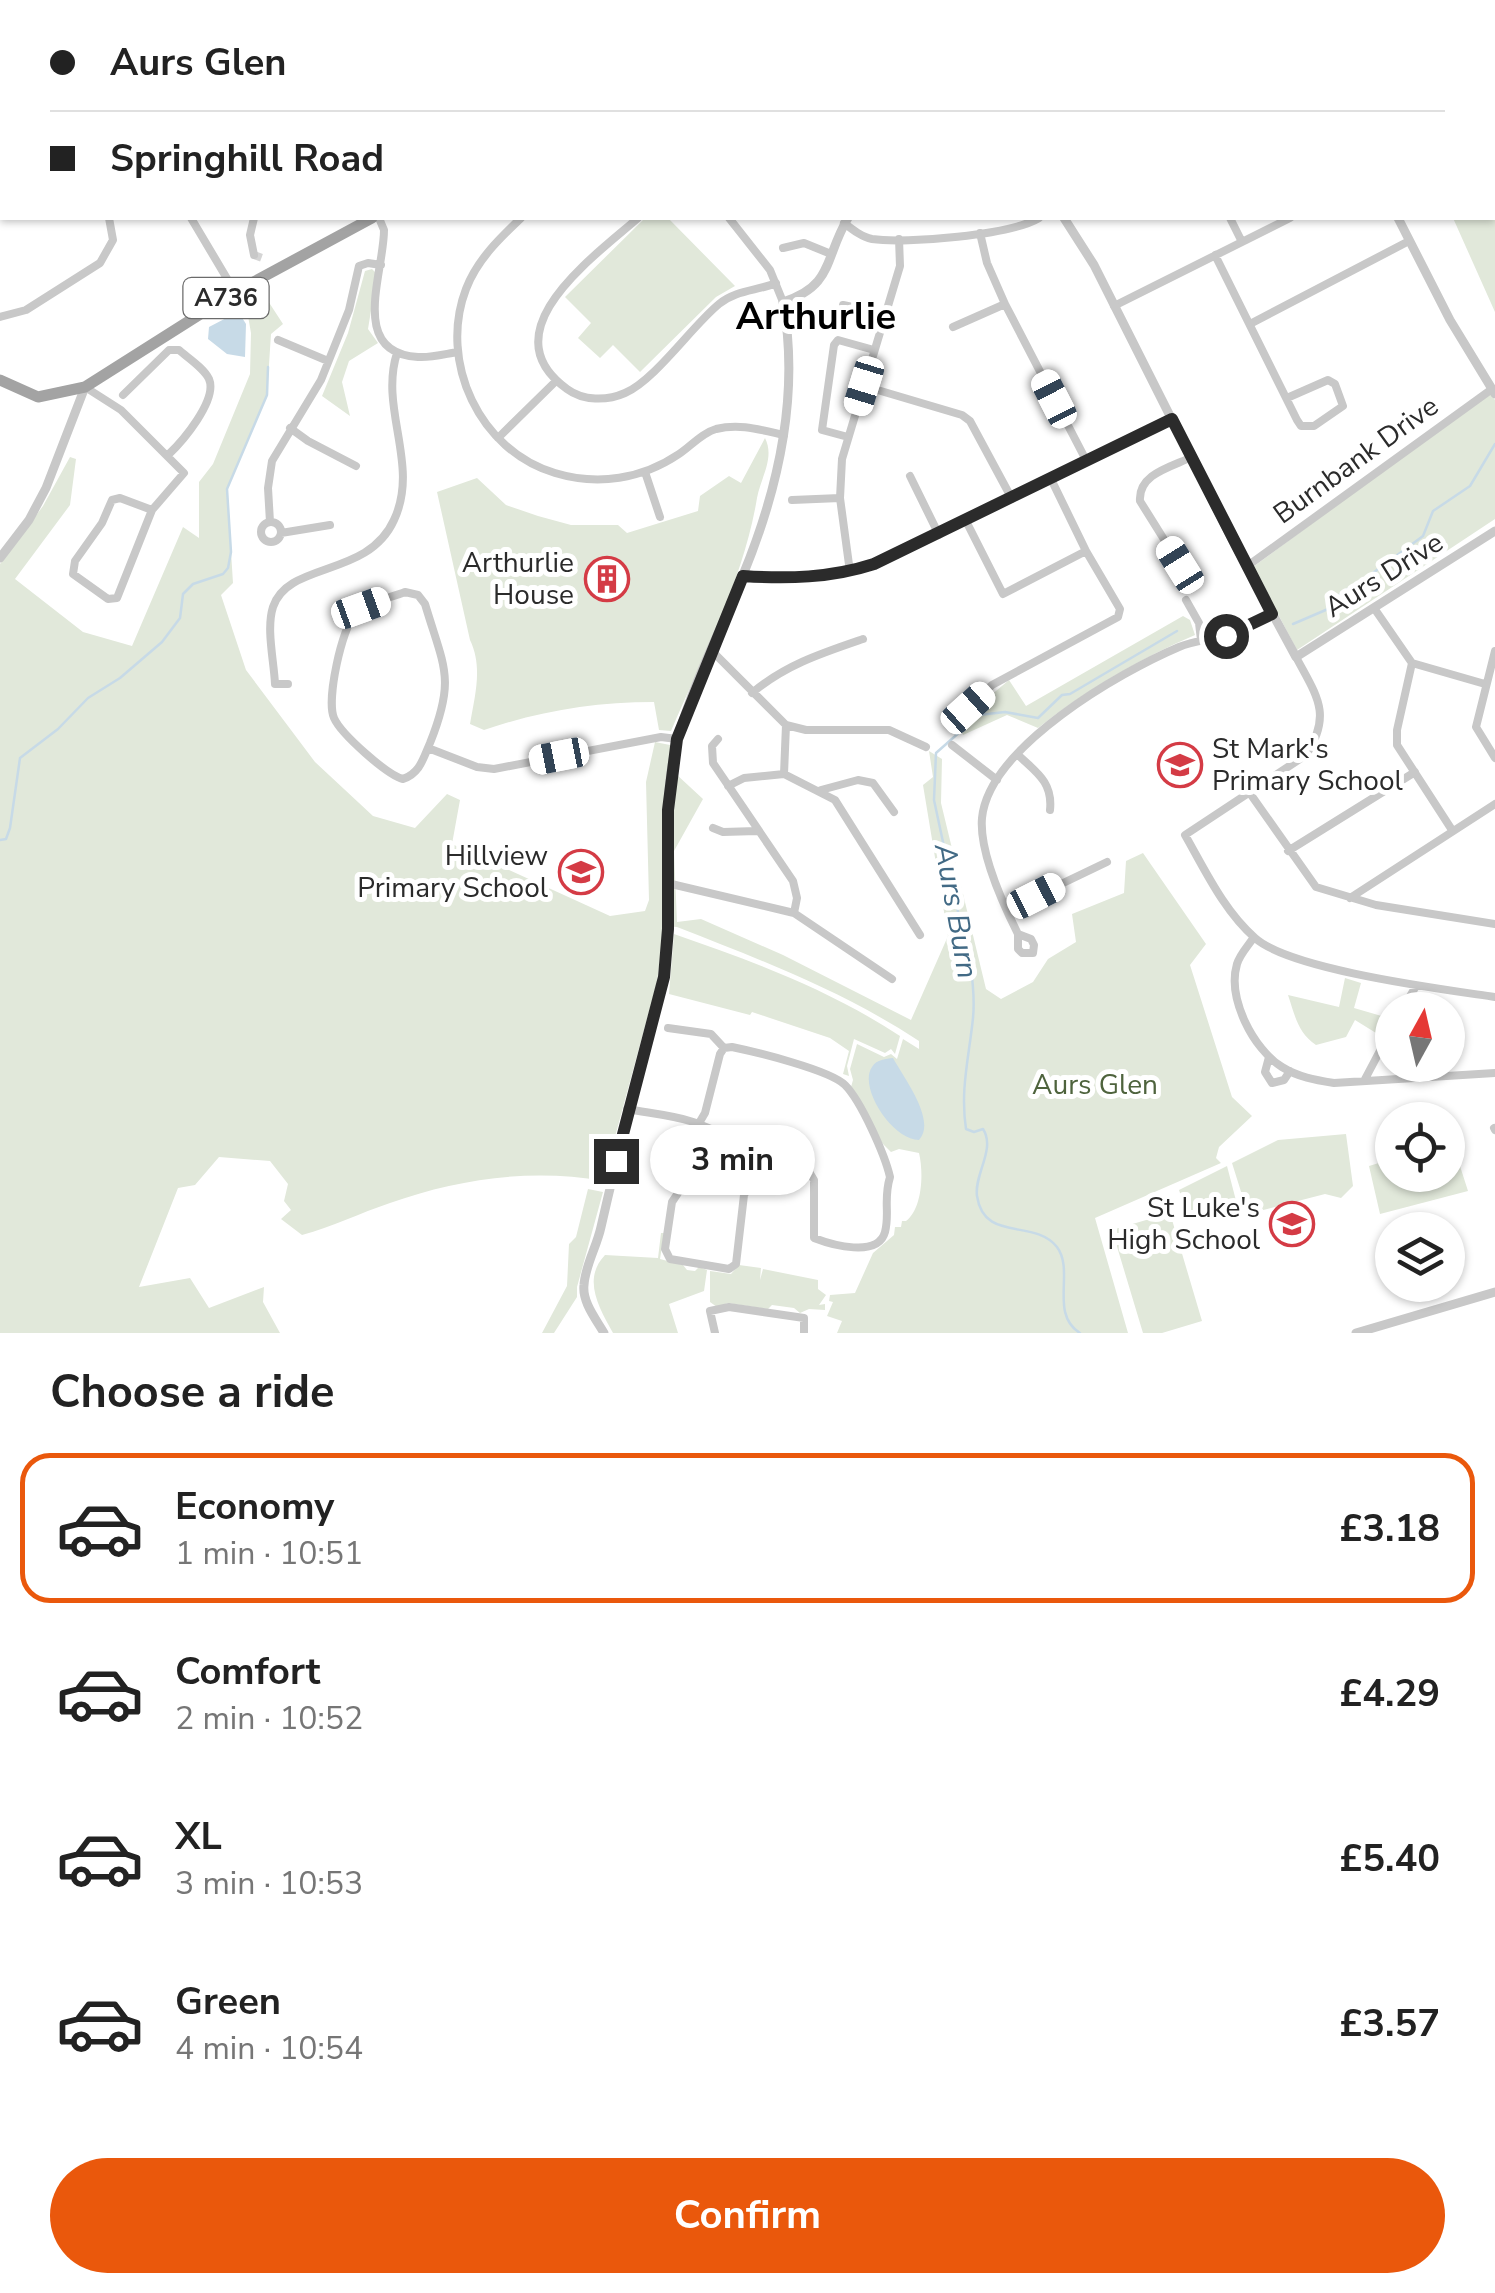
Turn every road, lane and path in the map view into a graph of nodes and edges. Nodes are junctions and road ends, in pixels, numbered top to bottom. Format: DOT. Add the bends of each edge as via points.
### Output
graph roads {
  1 [pos="110,220"];
  2 [pos="192,220"];
  3 [pos="254,220"];
  4 [pos="372,220"];
  5 [pos="377,220"];
  6 [pos="519,220"];
  7 [pos="636,220"];
  8 [pos="731,220"];
  9 [pos="846,220"];
  10 [pos="1033,220"];
  11 [pos="1065,220"];
  12 [pos="1231,220"];
  13 [pos="1286,220"];
  14 [pos="1399,220"];
  15 [pos="980,233"];
  16 [pos="899,239"];
  17 [pos="1410,241"];
  18 [pos="1242,242"];
  19 [pos="783,248"];
  20 [pos="831,254"];
  21 [pos="254,255"];
  22 [pos="1215,255"];
  23 [pos="382,265"];
  24 [pos="776,283"];
  25 [pos="234,292"];
  26 [pos="783,302"];
  27 [pos="1005,304"];
  28 [pos="843,305"];
  29 [pos="1114,306"];
  30 [pos="886,314"];
  31 [pos="0,317"];
  32 [pos="1250,324"];
  33 [pos="953,328"];
  34 [pos="296,335"];
  35 [pos="278,340"];
  36 [pos="292,346"];
  37 [pos="874,350"];
  38 [pos="458,352"];
  39 [pos="396,353"];
  40 [pos="328,361"];
  41 [pos="0,380"];
  42 [pos="556,381"];
  43 [pos="864,386"];
  44 [pos="85,387"];
  45 [pos="1493,392"];
  46 [pos="122,395"];
  47 [pos="1287,398"];
  48 [pos="1172,419"];
  49 [pos="290,428"];
  50 [pos="784,435"];
  51 [pos="848,437"];
  52 [pos="498,438"];
  53 [pos="168,455"];
  54 [pos="1192,457"];
  55 [pos="342,460"];
  56 [pos="1087,462"];
  57 [pos="356,466"];
  58 [pos="645,472"];
  59 [pos="335,474"];
  60 [pos="910,476"];
  61 [pos="1050,480"];
  62 [pos="840,498"];
  63 [pos="1012,498"];
  64 [pos="792,500"];
  65 [pos="152,510"];
  66 [pos="660,517"];
  67 [pos="309,519"];
  68 [pos="966,521"];
  69 [pos="270,522"];
  70 [pos="330,525"];
  71 [pos="311,530"];
  72 [pos="1495,531"];
  73 [pos="281,533"];
  74 [pos="939,535"];
  75 [pos="356,545"];
  76 [pos="1086,550"];
  77 [pos="362,557"];
  78 [pos="0,558"];
  79 [pos="1180,565"];
  80 [pos="1246,567"];
  81 [pos="850,572"];
  82 [pos="743,576"];
  83 [pos="1186,600"];
  84 [pos="1374,608"];
  85 [pos="1272,614"];
  86 [pos="862,640"];
  87 [pos="1201,640"];
  88 [pos="851,644"];
  89 [pos="711,650"];
  90 [pos="1495,652"];
  91 [pos="856,657"];
  92 [pos="1296,657"];
  93 [pos="1412,663"];
  94 [pos="275,684"];
  95 [pos="288,684"];
  96 [pos="1485,684"];
  97 [pos="261,685"];
  98 [pos="752,693"];
  99 [pos="958,698"];
  100 [pos="968,708"];
  101 [pos="956,718"];
  102 [pos="786,725"];
  103 [pos="677,739"];
  104 [pos="718,739"];
  105 [pos="952,745"];
  106 [pos="926,746"];
  107 [pos="428,748"];
  108 [pos="1018,756"];
  109 [pos="1495,758"];
  110 [pos="970,759"];
  111 [pos="962,769"];
  112 [pos="1414,772"];
  113 [pos="784,774"];
  114 [pos="997,780"];
  115 [pos="728,786"];
  116 [pos="821,790"];
  117 [pos="1250,792"];
  118 [pos="1052,794"];
  119 [pos="1064,795"];
  120 [pos="1495,804"];
  121 [pos="1050,810"];
  122 [pos="894,812"];
  123 [pos="713,828"];
  124 [pos="1452,830"];
  125 [pos="758,831"];
  126 [pos="1288,851"];
  127 [pos="1088,856"];
  128 [pos="1107,862"];
  129 [pos="1093,867"];
  130 [pos="667,883"];
  131 [pos="1350,898"];
  132 [pos="1007,910"];
  133 [pos="794,913"];
  134 [pos="1495,924"];
  135 [pos="920,934"];
  136 [pos="1018,934"];
  137 [pos="1254,937"];
  138 [pos="892,979"];
  139 [pos="1416,986"];
  140 [pos="1412,992"];
  141 [pos="1495,997"];
  142 [pos="668,1028"];
  143 [pos="724,1048"];
  144 [pos="1269,1057"];
  145 [pos="1375,1060"];
  146 [pos="1290,1072"];
  147 [pos="1495,1074"];
  148 [pos="1364,1080"];
  149 [pos="628,1109"];
  150 [pos="699,1124"];
  151 [pos="760,1136"];
  152 [pos="1495,1292"];
  153 [pos="1372,1331"];
  154 [pos="604,1333"];
  155 [pos="716,1333"];
  156 [pos="804,1333"];
  157 [pos="1356,1333"];
  1 -- 31 [label="street" via="113,240 100,263 26,310"];
  2 -- 25 [label="street"];
  3 -- 21 [label="street"];
  4 -- 25 [label="main road, A736" via="270,267"];
  5 -- 23 [label="street" via="384,230"];
  6 -- 38 [label="street" via="491,247 466,289"];
  7 -- 42 [label="street" via="548,304 538,347"];
  8 -- 24 [label="street"];
  9 -- 16 [label="street" via="870,238"];
  9 -- 20 [label="street"];
  10 -- 15 [label="street"];
  11 -- 29 [label="street"];
  12 -- 18 [label="street"];
  13 -- 18 [label="street"];
  14 -- 17 [label="street"];
  15 -- 16 [label="street"];
  15 -- 27 [label="street"];
  16 -- 30 [label="street" via="900,266"];
  17 -- 32 [label="street"];
  17 -- 45 [label="street"];
  18 -- 22 [label="street"];
  19 -- 20 [label="street" via="804,242"];
  20 -- 26 [label="street" via="817,285"];
  22 -- 29 [label="street"];
  22 -- 32 [label="street"];
  23 -- 39 [label="street" via="374,324"];
  23 -- 40 [label="street" via="359,266"];
  24 -- 26 [label="street"];
  24 -- 42 [label="street" via="719,304 628,393 597,399"];
  25 -- 44 [label="main road, A736"];
  26 -- 50 [label="street" via="790,366"];
  27 -- 33 [label="street"];
  27 -- 56 [label="street"];
  28 -- 30 [label="street"];
  29 -- 48 [label="street"];
  30 -- 37 [label="street"];
  32 -- 47 [label="street"];
  34 -- 36 [label="street"];
  35 -- 36 [label="street"];
  36 -- 40 [label="street"];
  37 -- 43 [label="street"];
  37 -- 51 [label="street" via="838,340 834,346 822,430"];
  38 -- 39 [label="street" via="419,358"];
  38 -- 52 [label="street" via="471,399"];
  39 -- 77 [label="street" via="391,374 402,496 391,527"];
  40 -- 49 [label="street"];
  41 -- 44 [label="main road, A736" via="38,397"];
  42 -- 52 [label="street"];
  43 -- 51 [label="street"];
  43 -- 63 [label="street" via="970,420"];
  44 -- 53 [label="street" via="121,410"];
  44 -- 78 [label="street" via="46,488"];
  45 -- 80 [label="street, Burnbank Drive"];
  46 -- 53 [label="street" via="129,381 174,349 208,378 194,426"];
  47 -- 47 [label="street" via="1307,427 1343,406 1328,380"];
  48 -- 54 [label="street"];
  48 -- 56 [label="street"];
  49 -- 55 [label="street"];
  49 -- 69 [label="street" via="268,474"];
  50 -- 58 [label="street" via="746,426 712,430"];
  50 -- 82 [label="street"];
  51 -- 62 [label="street"];
  52 -- 58 [label="street" via="553,473 601,480"];
  53 -- 65 [label="street" via="184,473"];
  54 -- 79 [label="street" via="1145,480 1139,493"];
  54 -- 80 [label="street"];
  55 -- 57 [label="street"];
  55 -- 59 [label="street"];
  56 -- 61 [label="street"];
  58 -- 66 [label="street"];
  60 -- 74 [label="street"];
  61 -- 63 [label="street"];
  61 -- 76 [label="street"];
  62 -- 64 [label="street"];
  62 -- 81 [label="street"];
  63 -- 68 [label="street"];
  65 -- 65 [label="street" via="117,598 108,599 73,574 74,561 112,500"];
  67 -- 71 [label="street"];
  68 -- 74 [label="street"];
  68 -- 76 [label="street" via="1004,594"];
  69 -- 73 [label="street"];
  69 -- 73 [label="street" via="262,531 266,540"];
  70 -- 71 [label="street"];
  71 -- 73 [label="street"];
  72 -- 84 [label="street, Aurs Drive"];
  74 -- 81 [label="street"];
  75 -- 77 [label="street"];
  76 -- 100 [label="street" via="1120,609 1118,617 998,682"];
  77 -- 94 [label="street" via="296,580 282,592 271,621"];
  80 -- 85 [label="street"];
  81 -- 82 [label="street"];
  82 -- 89 [label="street"];
  83 -- 87 [label="street"];
  84 -- 92 [label="street, Aurs Drive"];
  84 -- 93 [label="street"];
  85 -- 87 [label="street"];
  85 -- 92 [label="street"];
  86 -- 88 [label="street"];
  87 -- 108 [label="street" via="1160,655 1074,705"];
  88 -- 91 [label="street"];
  88 -- 98 [label="street" via="795,664"];
  89 -- 98 [label="street"];
  89 -- 103 [label="street"];
  90 -- 96 [label="street"];
  92 -- 117 [label="street" via="1321,704 1314,743"];
  93 -- 96 [label="street"];
  93 -- 112 [label="street" via="1396,739"];
  94 -- 95 [label="street"];
  94 -- 97 [label="street"];
  96 -- 109 [label="street" via="1476,727"];
  98 -- 102 [label="street"];
  99 -- 100 [label="street"];
  100 -- 101 [label="street"];
  102 -- 106 [label="street" via="889,730"];
  102 -- 113 [label="street"];
  103 -- 107 [label="street" via="494,769"];
  103 -- 130 [label="street"];
  104 -- 115 [label="street" via="710,754"];
  105 -- 110 [label="street"];
  107 -- 107 [label="street" via="415,773 397,778 342,730 332,711 348,624 361,608 404,592 425,604 447,682"];
  108 -- 114 [label="street"];
  108 -- 118 [label="street"];
  110 -- 111 [label="street"];
  110 -- 114 [label="street"];
  112 -- 124 [label="street"];
  112 -- 126 [label="street"];
  113 -- 115 [label="street"];
  113 -- 116 [label="street"];
  114 -- 132 [label="street" via="985,803 982,834"];
  115 -- 125 [label="street"];
  116 -- 122 [label="street" via="873,783"];
  116 -- 135 [label="street" via="842,809"];
  117 -- 126 [label="street"];
  117 -- 137 [label="street" via="1185,835"];
  118 -- 119 [label="street"];
  118 -- 121 [label="street"];
  120 -- 124 [label="street"];
  123 -- 125 [label="street"];
  124 -- 131 [label="street"];
  125 -- 133 [label="street" via="793,881"];
  126 -- 131 [label="street" via="1316,887"];
  127 -- 129 [label="street"];
  128 -- 129 [label="street"];
  129 -- 132 [label="street"];
  130 -- 133 [label="street"];
  130 -- 149 [label="street" via="664,970"];
  131 -- 134 [label="street"];
  132 -- 136 [label="street"];
  133 -- 138 [label="street"];
  137 -- 139 [label="street" via="1289,956"];
  137 -- 144 [label="street" via="1240,955 1236,986 1256,1042"];
  139 -- 140 [label="street"];
  139 -- 141 [label="street"];
  142 -- 143 [label="street" via="711,1034"];
  143 -- 150 [label="street"];
  143 -- 151 [label="street" via="844,1083 866,1116 890,1177 882,1240 866,1247 814,1238 808,1166 791,1142"];
  144 -- 146 [label="street"];
  144 -- 146 [label="street" via="1265,1072 1272,1082"];
  145 -- 148 [label="street"];
  146 -- 148 [label="street" via="1334,1083"];
  147 -- 148 [label="street"];
  149 -- 150 [label="street"];
  149 -- 154 [label="street" via="584,1281 586,1301"];
  150 -- 151 [label="street"];
  150 -- 151 [label="street" via="672,1202 666,1249 676,1262 729,1269 736,1264"];
  152 -- 153 [label="street"];
  153 -- 157 [label="street"];
  155 -- 156 [label="street" via="708,1307 804,1318"];
}
